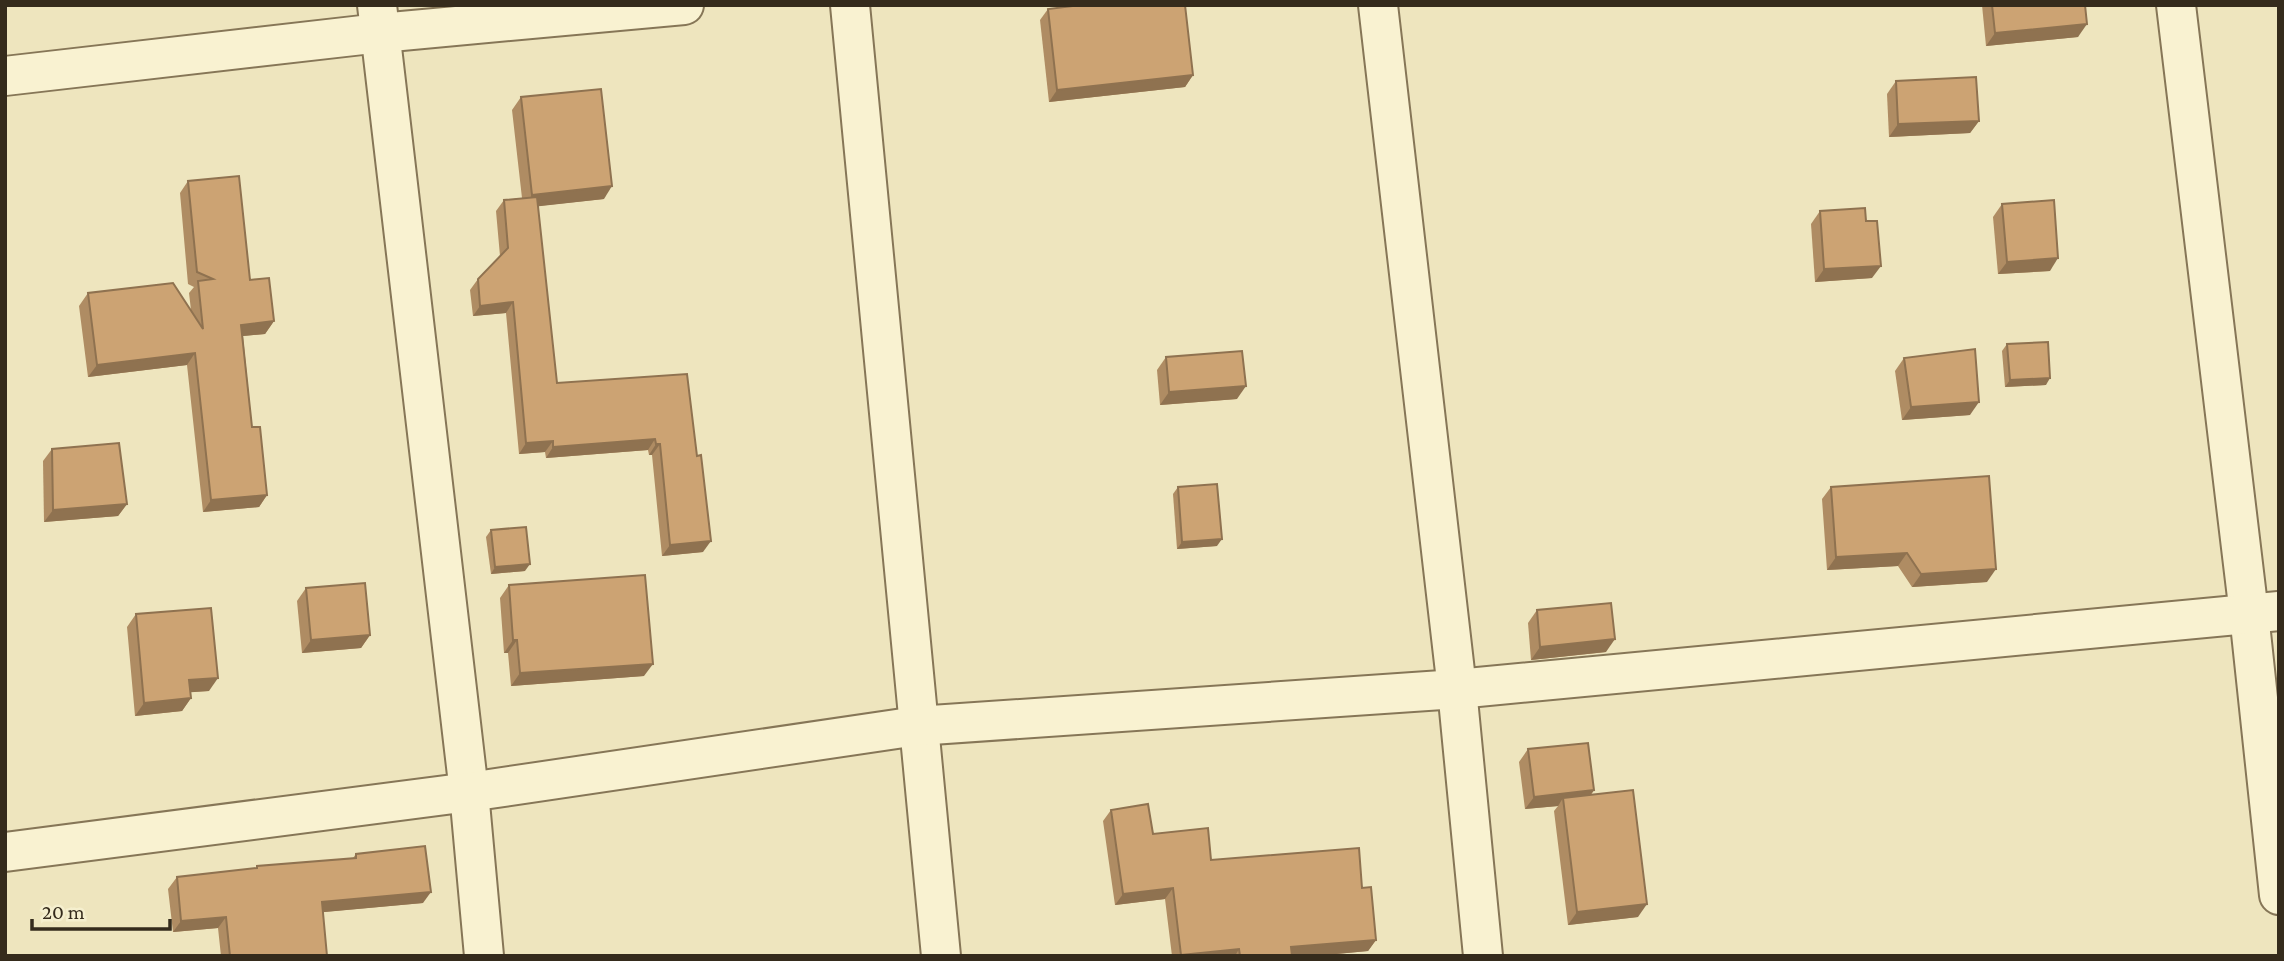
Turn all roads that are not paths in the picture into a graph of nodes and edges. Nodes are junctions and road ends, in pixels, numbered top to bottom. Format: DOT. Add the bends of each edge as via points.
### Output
graph roads {
  1 [pos="684,5"];
  2 [pos="850,5"];
  3 [pos="1378,5"];
  4 [pos="2176,5"];
  5 [pos="378,19"];
  6 [pos="5,76"];
  7 [pos="2264,613"];
  8 [pos="1457,689"];
  9 [pos="917,726"];
  10 [pos="469,792"];
  11 [pos="5,852"];
  12 [pos="2279,895"];
  13 [pos="484,956"];
  14 [pos="941,956"];
  15 [pos="1483,956"];
  1 -- 5 [label="street"];
  2 -- 9 [label="street"];
  3 -- 8 [label="street"];
  4 -- 7 [label="street"];
  5 -- 6 [label="street"];
  5 -- 10 [label="street"];
  7 -- 8 [label="street"];
  7 -- 12 [label="street"];
  8 -- 9 [label="street"];
  8 -- 15 [label="street"];
  9 -- 10 [label="street"];
  9 -- 14 [label="street"];
  10 -- 11 [label="street"];
  10 -- 13 [label="street"];
}
